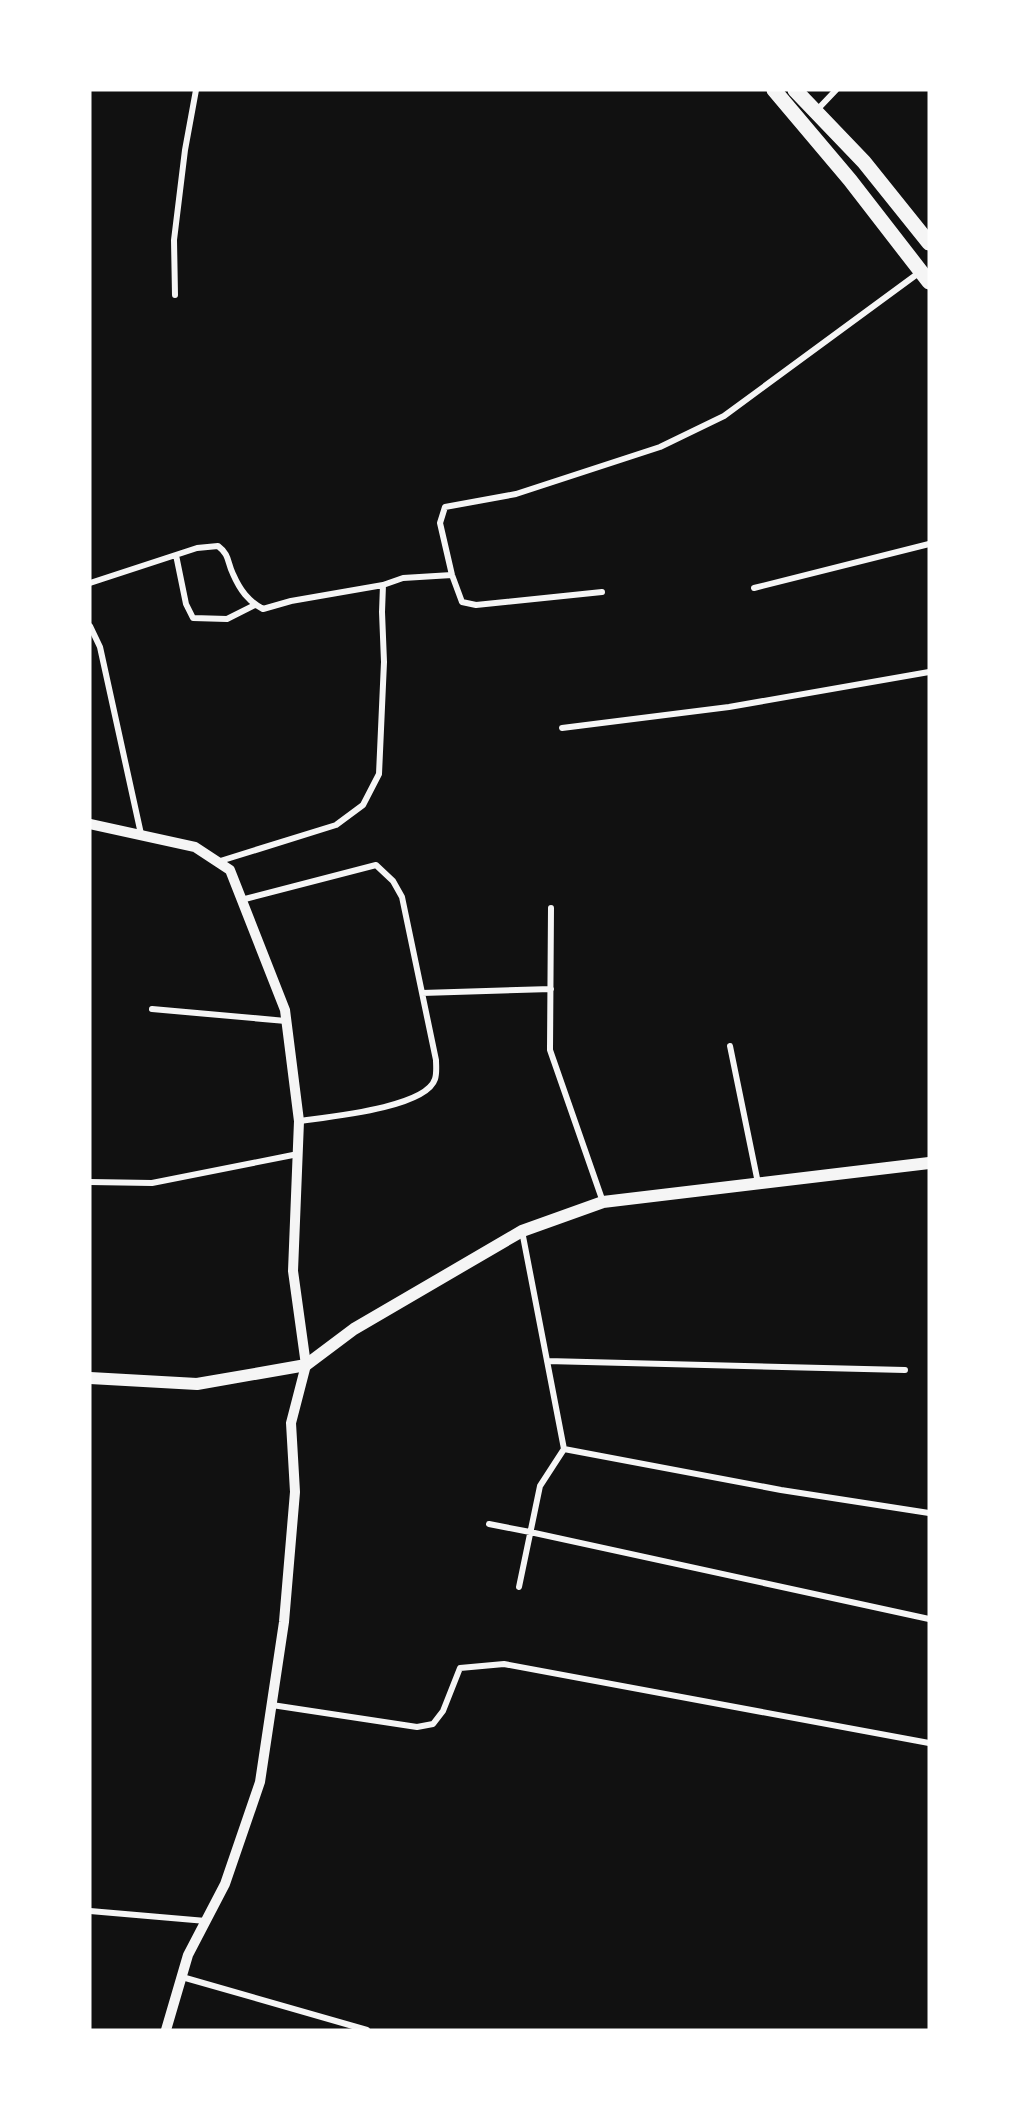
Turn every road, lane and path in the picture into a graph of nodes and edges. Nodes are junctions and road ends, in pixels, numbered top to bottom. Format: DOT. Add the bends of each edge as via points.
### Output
graph roads {
  1 [pos="196,90"];
  2 [pos="774,90"];
  3 [pos="795,90"];
  4 [pos="836,90"];
  5 [pos="816,112"];
  6 [pos="929,243"];
  7 [pos="925,277"];
  8 [pos="175,295"];
  9 [pos="929,544"];
  10 [pos="176,555"];
  11 [pos="452,575"];
  12 [pos="90,583"];
  13 [pos="383,585"];
  14 [pos="754,588"];
  15 [pos="602,592"];
  16 [pos="255,605"];
  17 [pos="90,626"];
  18 [pos="929,672"];
  19 [pos="562,728"];
  20 [pos="90,824"];
  21 [pos="141,834"];
  22 [pos="217,862"];
  23 [pos="241,900"];
  24 [pos="552,908"];
  25 [pos="551,989"];
  26 [pos="422,993"];
  27 [pos="152,1009"];
  28 [pos="286,1021"];
  29 [pos="730,1046"];
  30 [pos="299,1121"];
  31 [pos="298,1154"];
  32 [pos="929,1163"];
  33 [pos="90,1182"];
  34 [pos="758,1184"];
  35 [pos="603,1202"];
  36 [pos="522,1231"];
  37 [pos="547,1361"];
  38 [pos="306,1365"];
  39 [pos="905,1370"];
  40 [pos="90,1378"];
  41 [pos="564,1449"];
  42 [pos="929,1513"];
  43 [pos="489,1524"];
  44 [pos="530,1532"];
  45 [pos="519,1587"];
  46 [pos="929,1619"];
  47 [pos="272,1705"];
  48 [pos="929,1743"];
  49 [pos="90,1911"];
  50 [pos="206,1921"];
  51 [pos="182,1977"];
  52 [pos="166,2030"];
  53 [pos="367,2030"];
  1 -- 8 [label="street" via="174,240"];
  2 -- 7 [label="main road"];
  3 -- 5 [label="main road"];
  4 -- 5 [label="street"];
  5 -- 6 [label="main road" via="864,162"];
  7 -- 11 [label="street" via="724,416 660,447 516,494 445,507 440,523"];
  9 -- 14 [label="street"];
  10 -- 12 [label="street"];
  10 -- 16 [label="street" via="218,546 226,551 232,574 248,601"];
  10 -- 16 [label="street" via="186,604 193,618 227,619"];
  11 -- 13 [label="street" via="403,578"];
  11 -- 15 [label="street" via="462,602 476,606"];
  13 -- 16 [label="street" via="263,609"];
  13 -- 22 [label="street" via="379,774 363,805 336,825"];
  17 -- 21 [label="street" via="100,647"];
  18 -- 19 [label="street" via="729,707"];
  20 -- 21 [label="street"];
  21 -- 22 [label="street" via="195,847"];
  22 -- 23 [label="street" via="230,870"];
  23 -- 26 [label="street" via="376,865 393,881 402,897"];
  23 -- 28 [label="street"];
  24 -- 25 [label="street"];
  25 -- 26 [label="street"];
  25 -- 35 [label="street" via="550,1050"];
  26 -- 30 [label="street" via="436,1060 435,1079 425,1092 385,1108"];
  27 -- 28 [label="street"];
  28 -- 30 [label="street"];
  29 -- 34 [label="street"];
  30 -- 31 [label="street"];
  31 -- 33 [label="street" via="152,1183"];
  31 -- 38 [label="street" via="293,1271"];
  32 -- 34 [label="main road"];
  34 -- 35 [label="main road"];
  35 -- 36 [label="main road"];
  36 -- 37 [label="street"];
  36 -- 38 [label="main road" via="354,1329"];
  37 -- 39 [label="street"];
  37 -- 41 [label="street"];
  38 -- 40 [label="main road" via="197,1383"];
  38 -- 47 [label="street" via="291,1423 295,1492 284,1622"];
  41 -- 42 [label="street"];
  41 -- 44 [label="street" via="540,1486"];
  43 -- 44 [label="street"];
  44 -- 45 [label="street"];
  44 -- 46 [label="street"];
  47 -- 48 [label="street" via="417,1727 433,1724 443,1711 460,1668 504,1664"];
  47 -- 50 [label="street" via="260,1782 225,1884"];
  49 -- 50 [label="street"];
  50 -- 51 [label="street" via="188,1955"];
  51 -- 52 [label="street"];
  51 -- 53 [label="street"];
}
